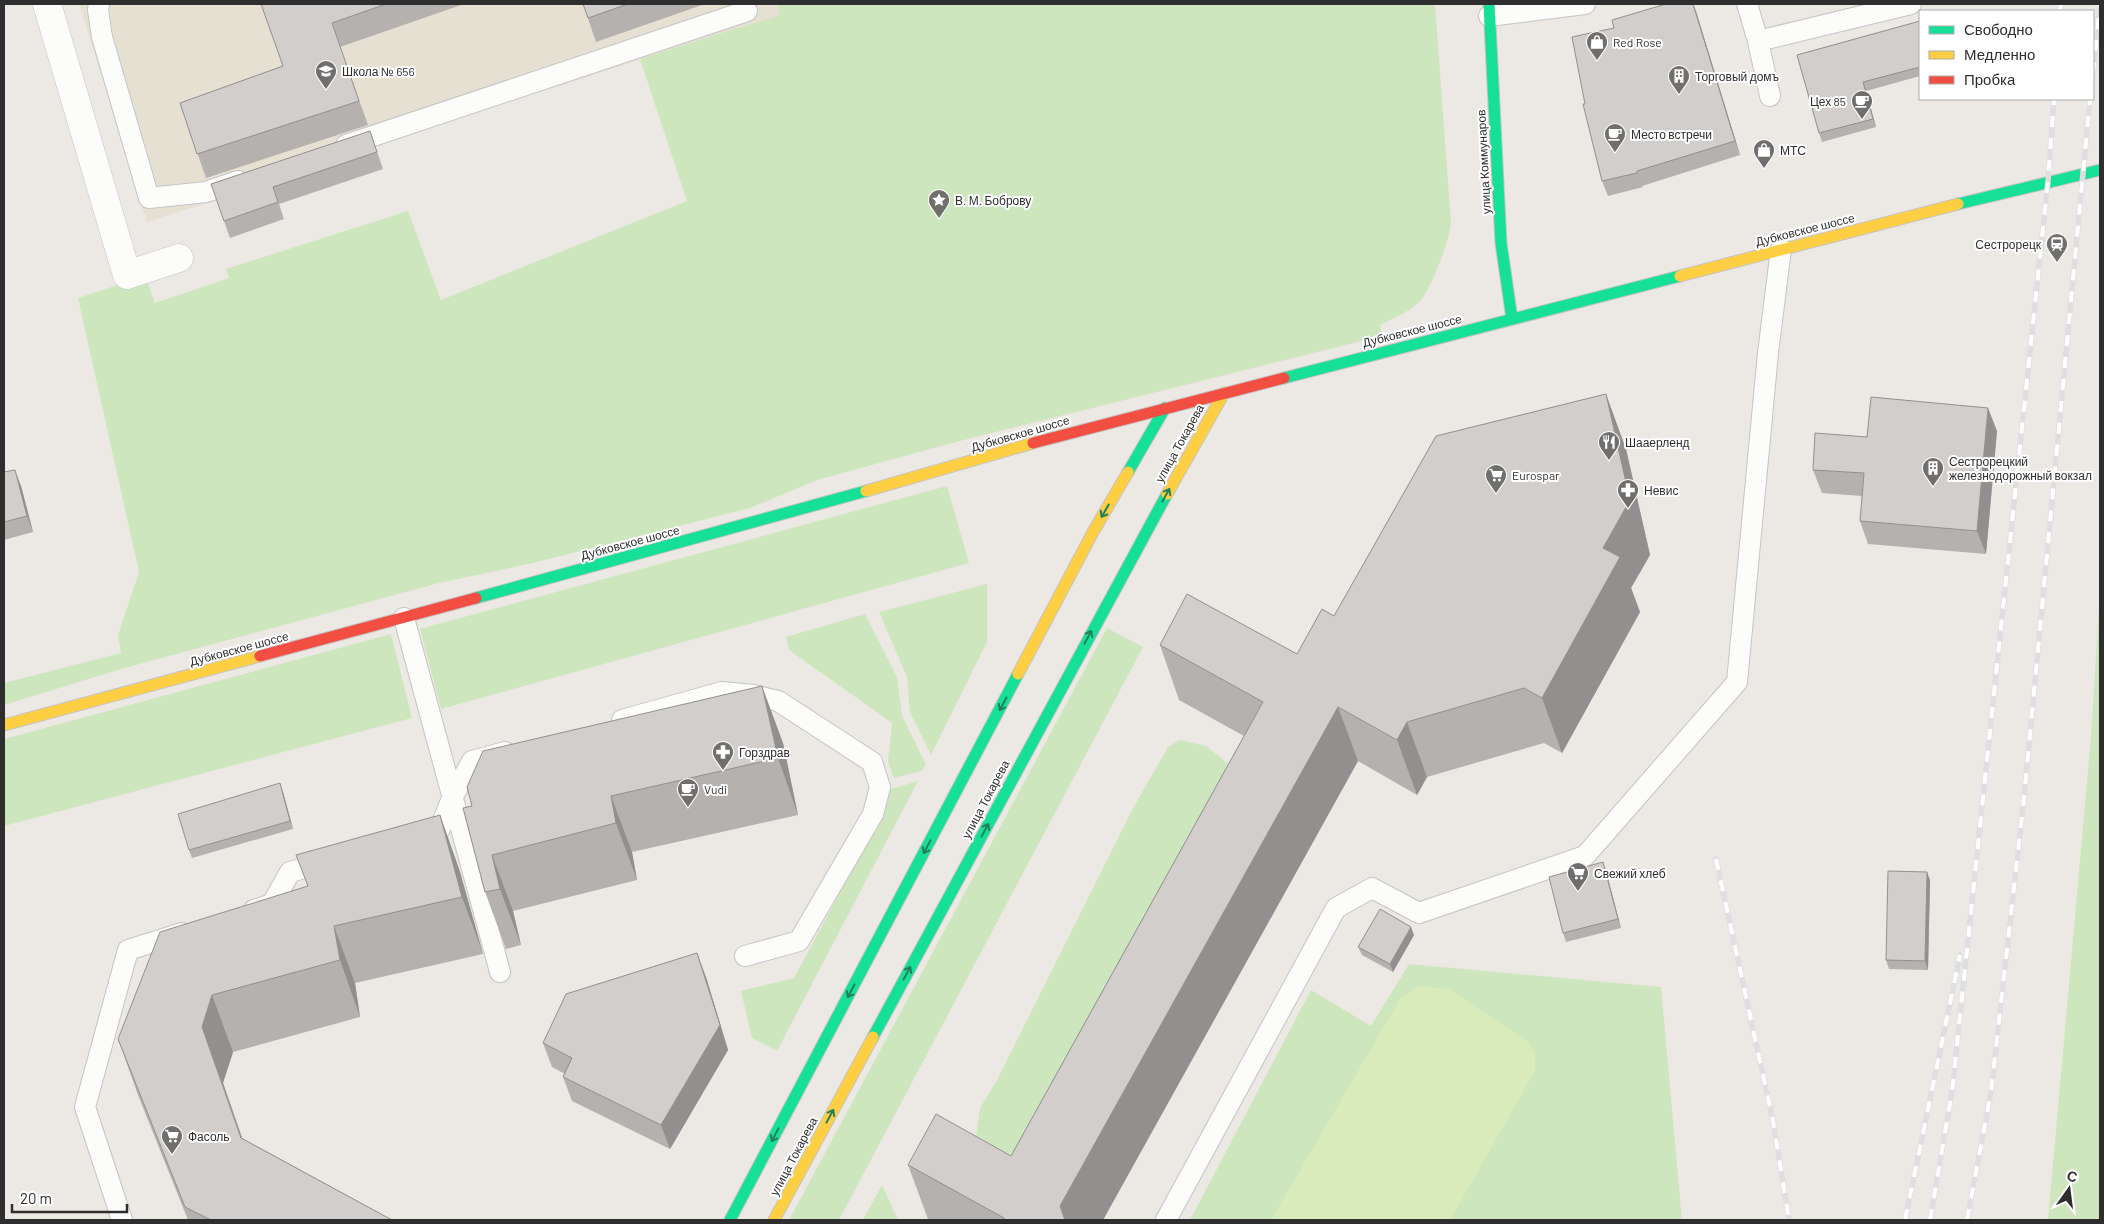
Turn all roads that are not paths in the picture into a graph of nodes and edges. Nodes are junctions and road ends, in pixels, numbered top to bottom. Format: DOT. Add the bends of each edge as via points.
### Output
graph roads {
  1 [pos="47,4"];
  2 [pos="99,4"];
  3 [pos="1585,4"];
  4 [pos="1747,4"];
  5 [pos="1911,4"];
  6 [pos="1489,10"];
  7 [pos="747,11"];
  8 [pos="1758,41"];
  9 [pos="1770,96"];
  10 [pos="327,152"];
  11 [pos="2100,170"];
  12 [pos="252,176"];
  13 [pos="1781,249"];
  14 [pos="180,258"];
  15 [pos="1512,319"];
  16 [pos="1224,393"];
  17 [pos="1165,408"];
  18 [pos="404,618"];
  19 [pos="606,724"];
  20 [pos="4,726"];
  21 [pos="520,748"];
  22 [pos="452,798"];
  23 [pos="401,841"];
  24 [pos="348,856"];
  25 [pos="236,916"];
  26 [pos="200,927"];
  27 [pos="745,956"];
  28 [pos="500,972"];
  29 [pos="122,1220"];
  30 [pos="730,1220"];
  31 [pos="774,1220"];
  32 [pos="1166,1220"];
  1 -- 14 [label="street" via="127,275"];
  2 -- 12 [label="lane" via="102,38 149,198 206,192"];
  3 -- 6 [label="lane"];
  4 -- 8 [label="lane"];
  5 -- 8 [label="lane"];
  6 -- 15 [label="main road, улица Коммунаров" via="1501,243"];
  7 -- 10 [label="lane"];
  8 -- 9 [label="lane"];
  11 -- 13 [label="main road, Дубковское шоссе"];
  13 -- 15 [label="main road, Дубковское шоссе"];
  13 -- 32 [label="lane" via="1737,682 1585,856 1420,913 1372,888 1336,908"];
  15 -- 16 [label="main road, Дубковское шоссе"];
  16 -- 17 [label="main road, Дубковское шоссе"];
  31 -- 16 [label="main road, улица Токарева, one-way" via="1135,551"];
  17 -- 18 [label="main road, Дубковское шоссе"];
  17 -- 30 [label="main road, one-way" via="1093,532"];
  18 -- 20 [label="main road, Дубковское шоссе"];
  18 -- 22 [label="lane"];
  19 -- 27 [label="lane" via="722,692 753,695 778,701 872,762 880,787 873,814 799,941"];
  21 -- 22 [label="lane" via="472,761"];
  22 -- 23 [label="lane" via="439,831"];
  22 -- 28 [label="lane"];
  24 -- 25 [label="lane" via="290,872 272,904"];
  26 -- 29 [label="lane" via="128,950 85,1107"];
}
